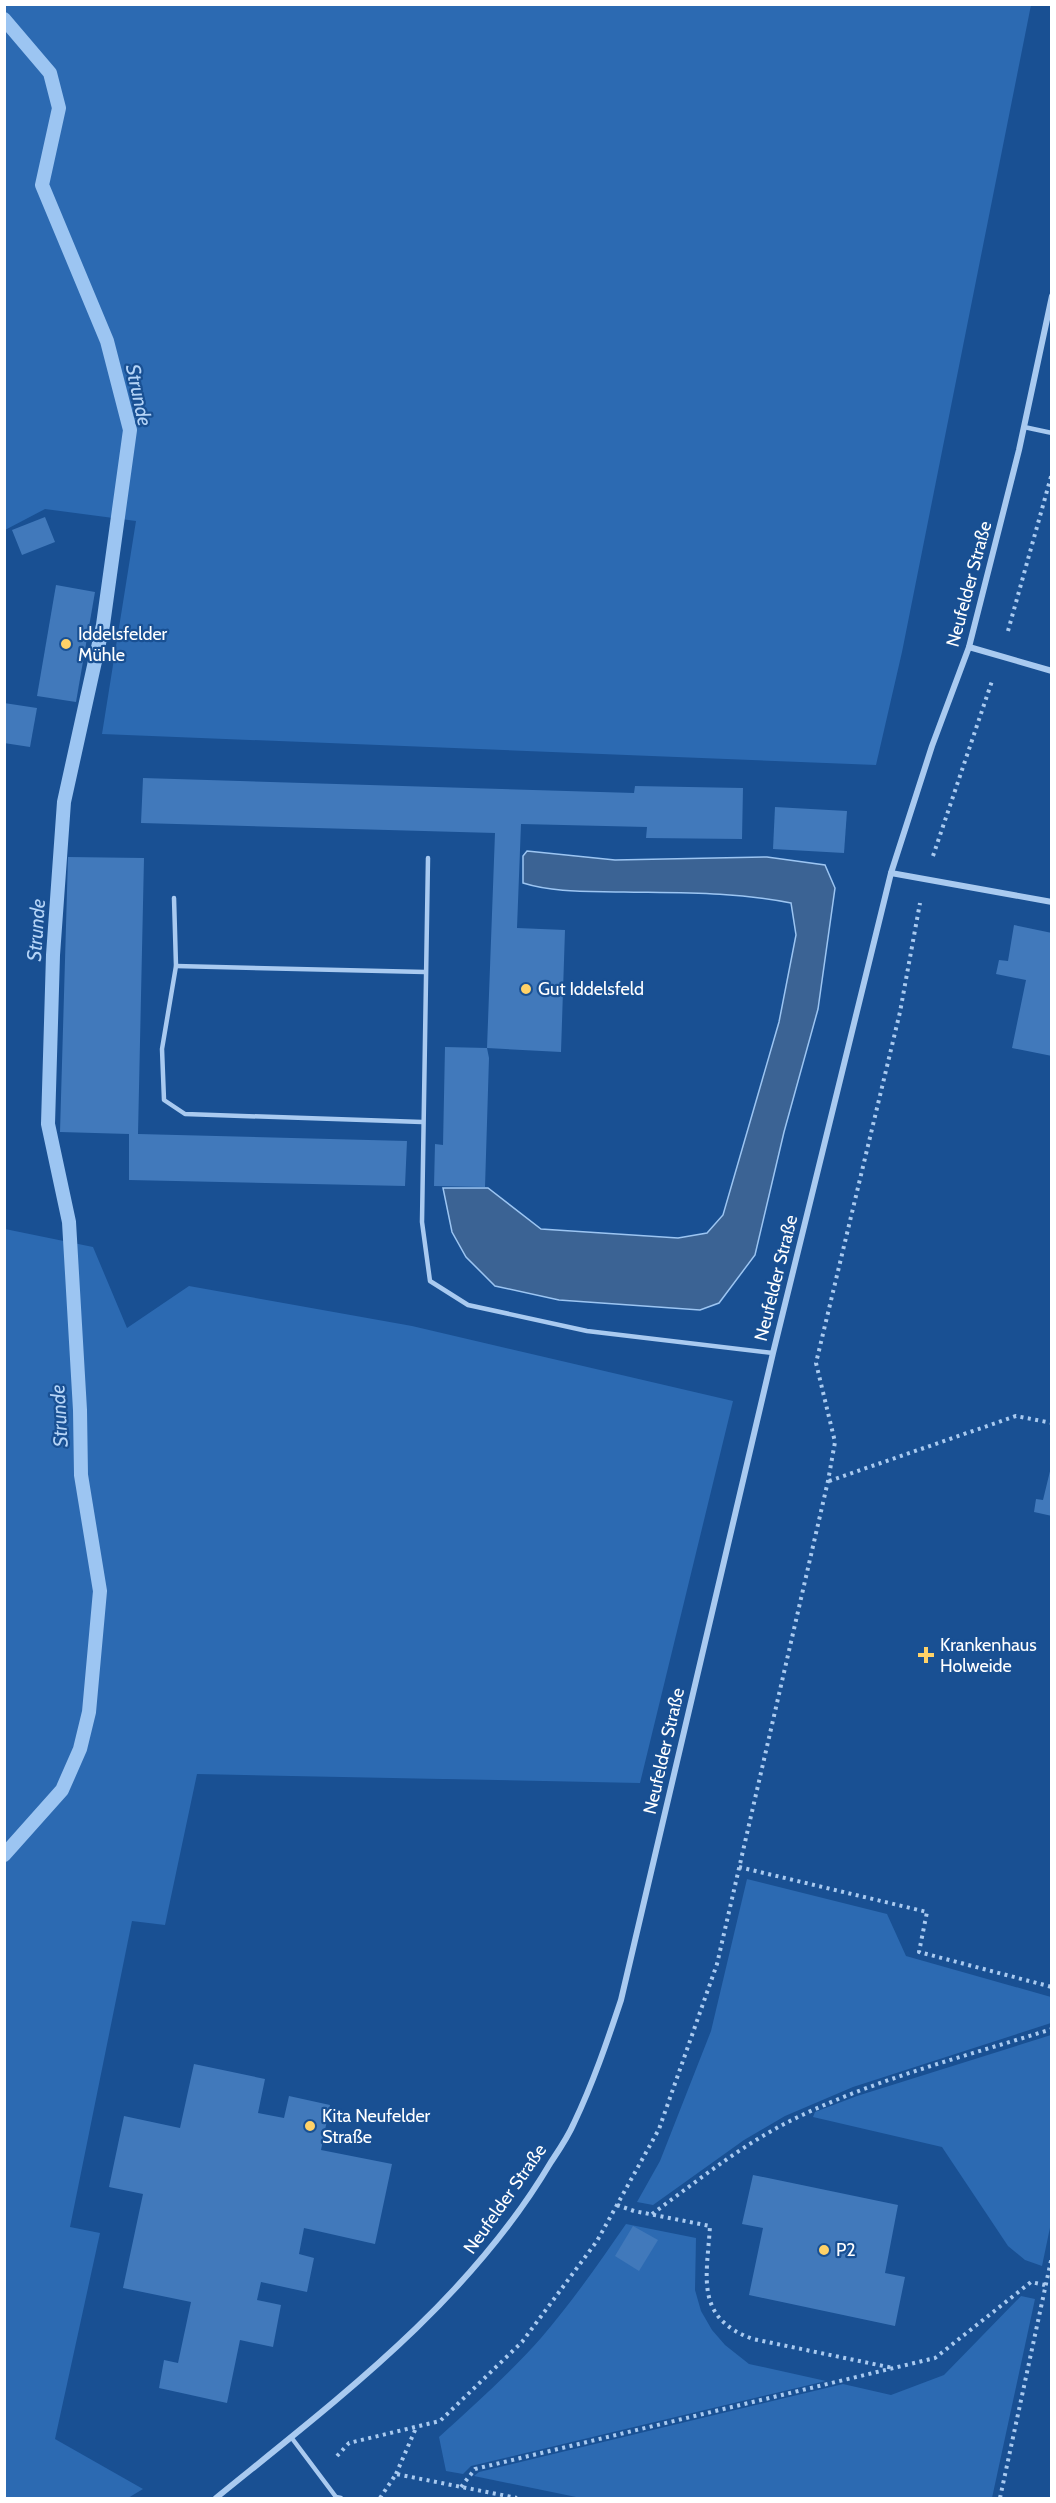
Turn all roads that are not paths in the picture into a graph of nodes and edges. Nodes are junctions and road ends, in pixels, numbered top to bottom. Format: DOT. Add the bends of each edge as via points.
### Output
graph roads {
  1 [pos="1052,296"];
  2 [pos="1024,427"];
  3 [pos="1052,433"];
  4 [pos="969,647"];
  5 [pos="1052,671"];
  6 [pos="428,858"];
  7 [pos="891,873"];
  8 [pos="174,898"];
  9 [pos="1052,902"];
  10 [pos="176,966"];
  11 [pos="424,972"];
  12 [pos="422,1122"];
  13 [pos="773,1353"];
  14 [pos="291,2437"];
  15 [pos="216,2499"];
  16 [pos="341,2499"];
  1 -- 2 [label="street, Neufelder Straße"];
  2 -- 3 [label="lane"];
  2 -- 4 [label="street, Neufelder Straße"];
  4 -- 5 [label="street"];
  4 -- 7 [label="street, Neufelder Straße"];
  6 -- 11 [label="lane"];
  7 -- 9 [label="street"];
  7 -- 13 [label="street, Neufelder Straße"];
  8 -- 10 [label="lane"];
  10 -- 11 [label="lane"];
  10 -- 12 [label="lane" via="162,1049 164,1100 185,1114"];
  11 -- 12 [label="lane"];
  12 -- 13 [label="lane" via="422,1222 430,1281 468,1305 587,1331"];
  13 -- 14 [label="street, Neufelder Straße" via="621,2000 600,2064 573,2125 540,2182 501,2237 449,2298 390,2354"];
  14 -- 15 [label="street, Neufelder Straße"];
  14 -- 16 [label="lane" via="336,2498"];
}
